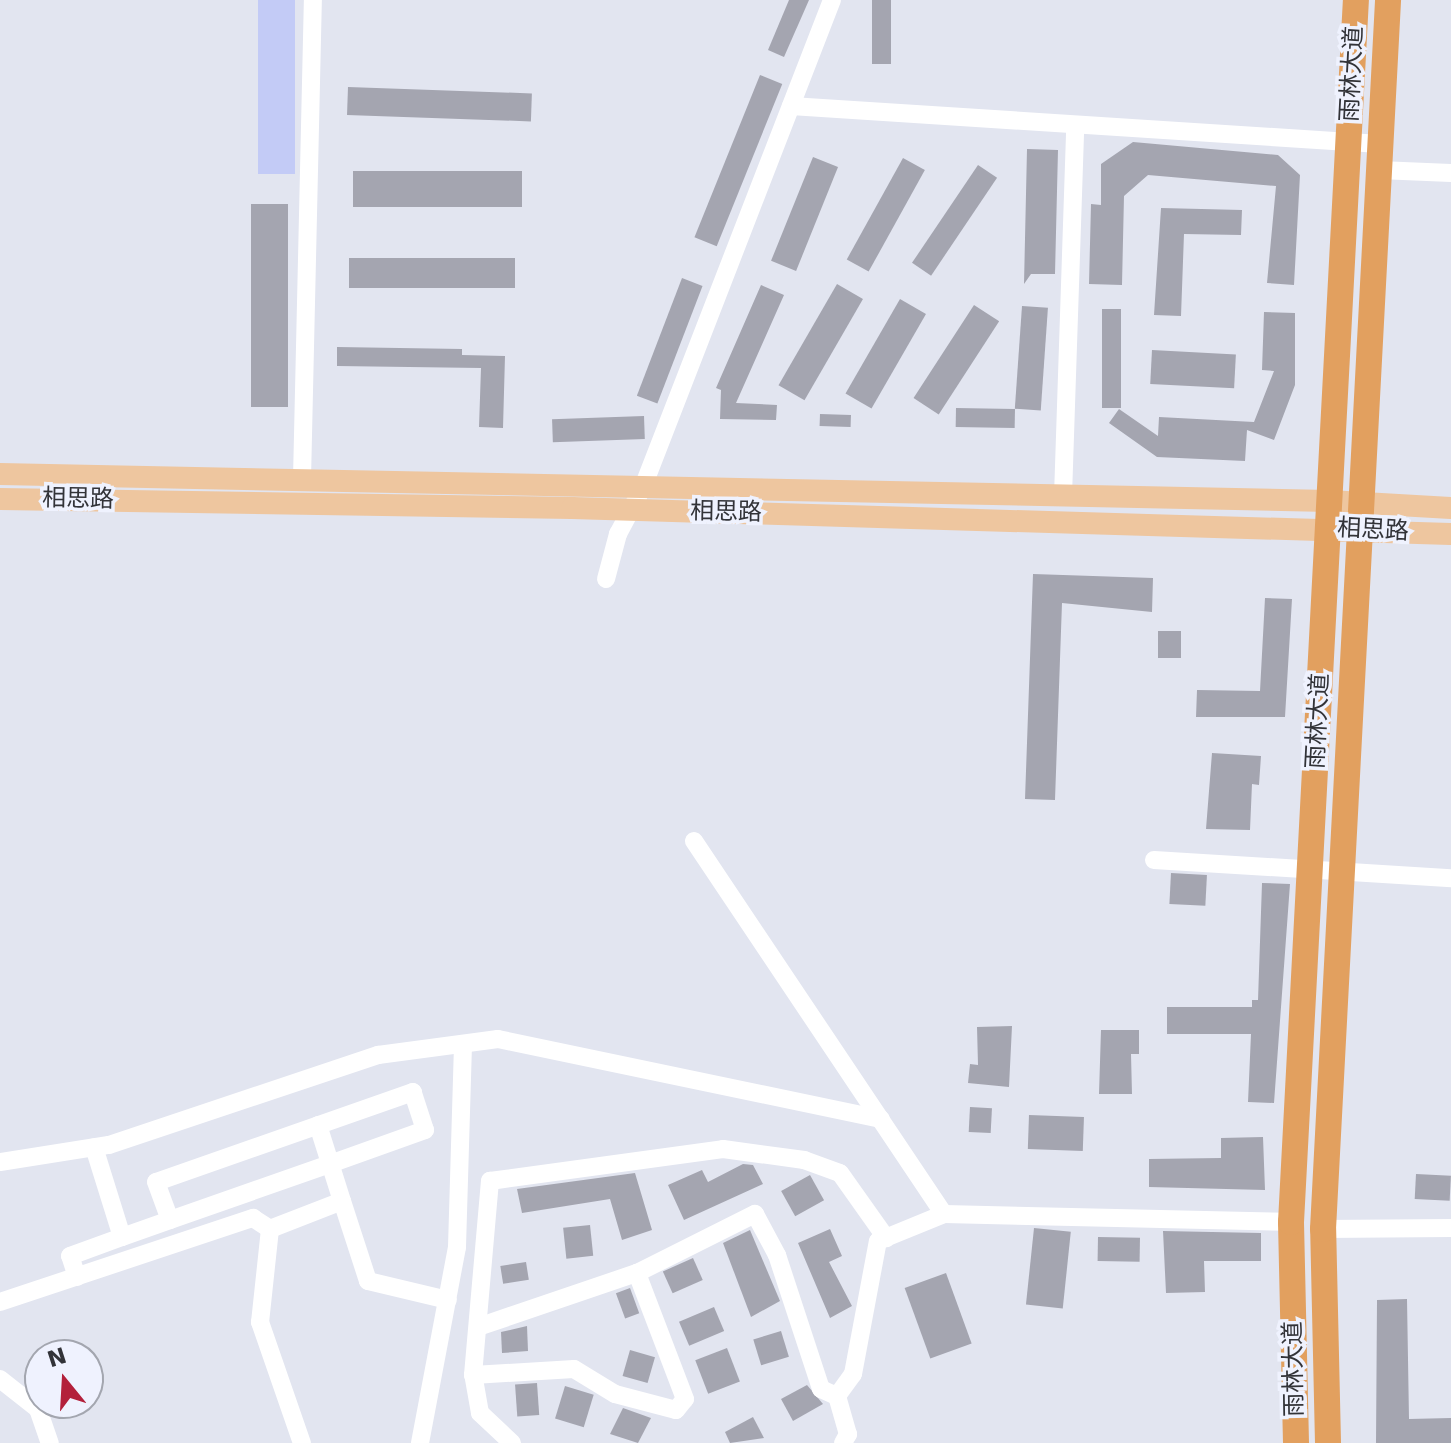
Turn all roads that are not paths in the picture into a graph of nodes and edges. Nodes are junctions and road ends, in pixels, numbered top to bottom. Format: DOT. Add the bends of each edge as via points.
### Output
graph roads {
  1 [pos="313,0"];
  2 [pos="832,0"];
  3 [pos="1356,0"];
  4 [pos="1388,0"];
  5 [pos="791,106"];
  6 [pos="1075,125"];
  7 [pos="1349,143"];
  8 [pos="1380,157"];
  9 [pos="1451,173"];
  10 [pos="0,474"];
  11 [pos="302,479"];
  12 [pos="643,487"];
  13 [pos="1063,496"];
  14 [pos="0,499"];
  15 [pos="1451,508"];
  16 [pos="631,509"];
  17 [pos="1329,514"];
  18 [pos="1360,516"];
  19 [pos="1451,534"];
  20 [pos="606,579"];
  21 [pos="694,841"];
  22 [pos="1154,860"];
  23 [pos="1310,871"];
  24 [pos="1342,873"];
  25 [pos="1451,878"];
  26 [pos="463,1044"];
  27 [pos="881,1119"];
  28 [pos="318,1125"];
  29 [pos="1295,1138"];
  30 [pos="1327,1138"];
  31 [pos="94,1147"];
  32 [pos="0,1162"];
  33 [pos="330,1164"];
  34 [pos="342,1201"];
  35 [pos="944,1214"];
  36 [pos="170,1220"];
  37 [pos="1291,1222"];
  38 [pos="1451,1228"];
  39 [pos="270,1229"];
  40 [pos="1323,1229"];
  41 [pos="122,1237"];
  42 [pos="886,1238"];
  43 [pos="637,1273"];
  44 [pos="77,1277"];
  45 [pos="448,1300"];
  46 [pos="0,1302"];
  47 [pos="481,1326"];
  48 [pos="473,1375"];
  49 [pos="0,1379"];
  50 [pos="837,1396"];
  51 [pos="50,1443"];
  52 [pos="302,1443"];
  53 [pos="420,1443"];
  54 [pos="512,1443"];
  55 [pos="843,1443"];
  56 [pos="1296,1443"];
  57 [pos="1328,1443"];
  1 -- 11 [label="street"];
  2 -- 5 [label="street"];
  3 -- 7 [label="highway, 雨林大道"];
  4 -- 8 [label="highway, 雨林大道"];
  5 -- 6 [label="street"];
  5 -- 12 [label="street"];
  6 -- 7 [label="street"];
  6 -- 13 [label="street"];
  7 -- 8 [label="street"];
  7 -- 17 [label="highway, 雨林大道"];
  8 -- 9 [label="street"];
  8 -- 18 [label="highway, 雨林大道"];
  10 -- 11 [label="main road, 相思路"];
  11 -- 12 [label="main road, 相思路"];
  12 -- 13 [label="main road, 相思路"];
  12 -- 16 [label="street"];
  13 -- 17 [label="main road, 相思路"];
  14 -- 16 [label="main road, 相思路"];
  15 -- 18 [label="main road, 相思路"];
  16 -- 17 [label="main road, 相思路"];
  16 -- 20 [label="street"];
  17 -- 18 [label="main road, 相思路"];
  17 -- 23 [label="highway, 雨林大道"];
  18 -- 19 [label="main road, 相思路"];
  18 -- 24 [label="highway, 雨林大道"];
  21 -- 27 [label="street"];
  22 -- 23 [label="street"];
  23 -- 24 [label="street"];
  23 -- 29 [label="highway, 雨林大道"];
  24 -- 25 [label="street"];
  24 -- 30 [label="highway, 雨林大道"];
  26 -- 27 [label="street" via="498,1039"];
  26 -- 31 [label="street" via="378,1055"];
  26 -- 45 [label="street" via="457,1247"];
  27 -- 35 [label="street"];
  28 -- 33 [label="street"];
  28 -- 33 [label="street" via="413,1092 425,1130"];
  28 -- 36 [label="street" via="156,1182"];
  29 -- 30 [label="highway"];
  29 -- 37 [label="highway, 雨林大道"];
  30 -- 40 [label="highway, 雨林大道"];
  31 -- 32 [label="street"];
  31 -- 41 [label="street"];
  33 -- 34 [label="street"];
  33 -- 36 [label="street"];
  34 -- 39 [label="street"];
  34 -- 45 [label="street" via="368,1281"];
  35 -- 37 [label="street"];
  35 -- 42 [label="street"];
  36 -- 41 [label="street"];
  37 -- 56 [label="highway, 雨林大道"];
  38 -- 40 [label="street"];
  39 -- 44 [label="street" via="253,1218"];
  39 -- 52 [label="street" via="260,1322"];
  40 -- 57 [label="highway, 雨林大道"];
  41 -- 44 [label="street" via="70,1256"];
  42 -- 47 [label="street" via="840,1173 804,1160 723,1149 490,1181"];
  42 -- 50 [label="street" via="878,1241 853,1374"];
  43 -- 47 [label="street"];
  43 -- 48 [label="street" via="685,1399 676,1410 615,1394 574,1369"];
  43 -- 50 [label="street" via="755,1214 777,1255 821,1389"];
  44 -- 46 [label="street"];
  45 -- 53 [label="street"];
  47 -- 48 [label="street"];
  48 -- 54 [label="street" via="480,1413"];
  49 -- 51 [label="street" via="38,1409"];
  50 -- 55 [label="street" via="848,1434"];
}
